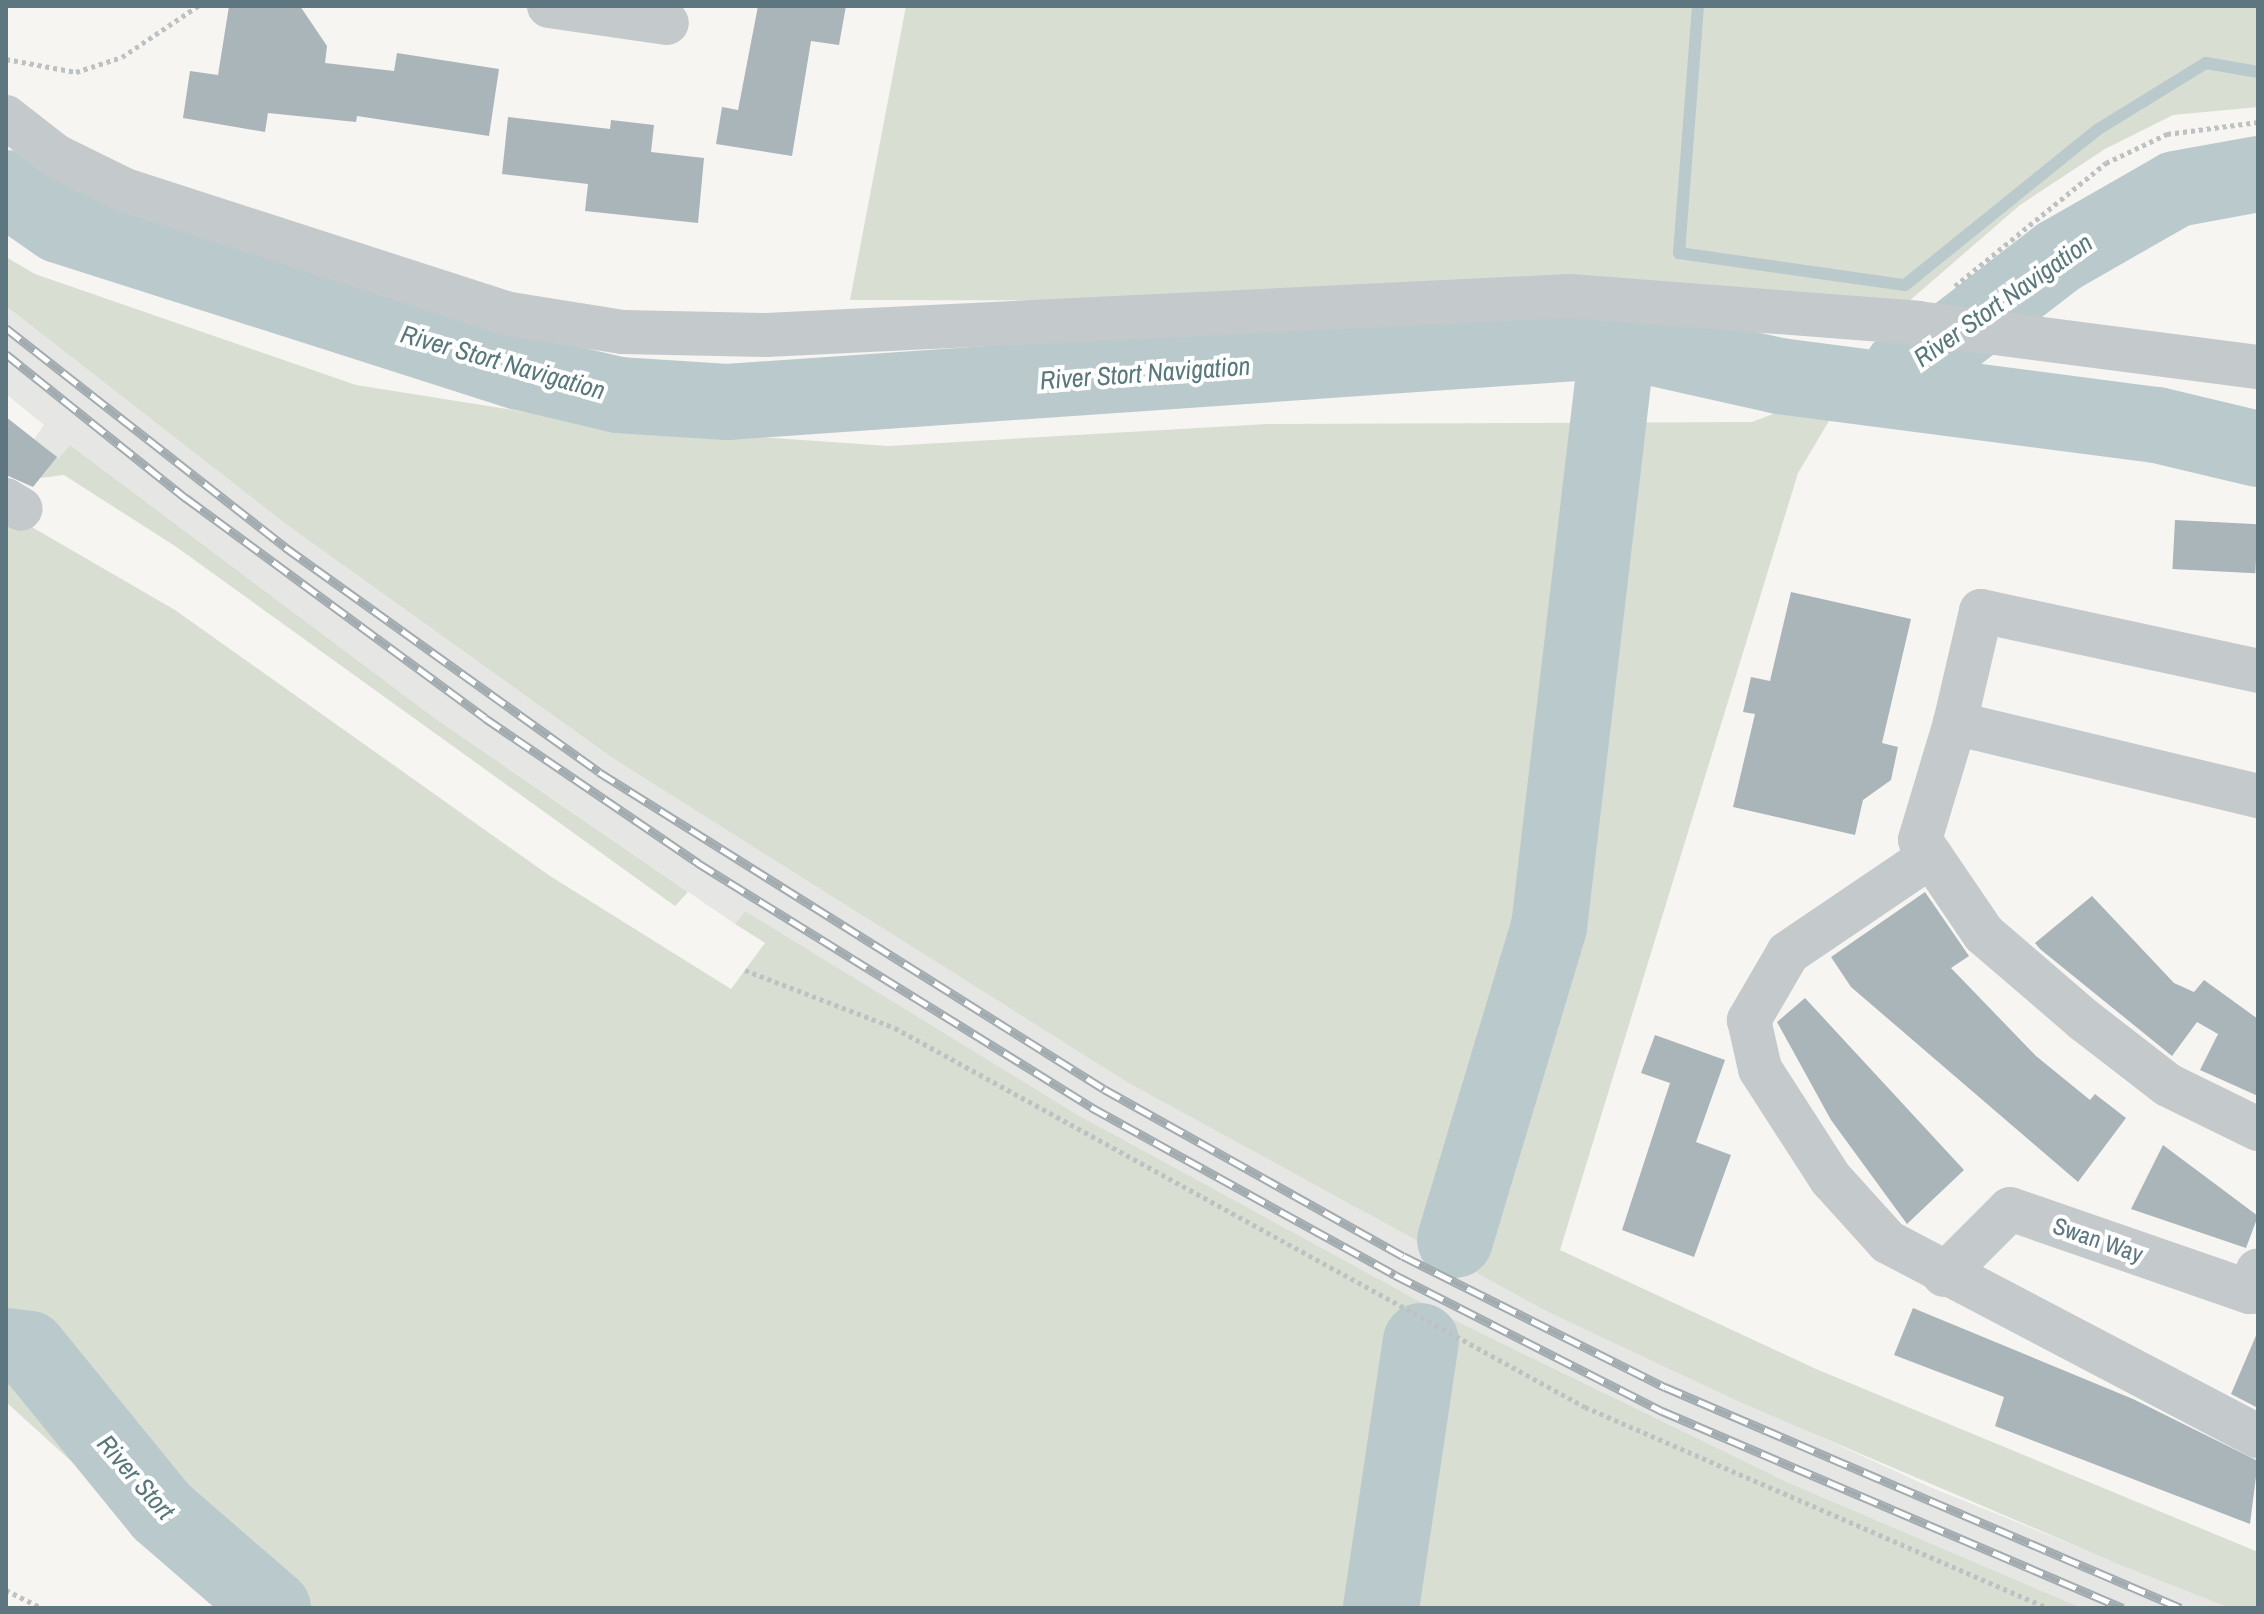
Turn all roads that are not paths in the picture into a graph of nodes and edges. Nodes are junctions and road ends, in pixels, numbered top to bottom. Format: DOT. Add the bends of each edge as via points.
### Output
graph roads {
  1 [pos="549,6"];
  2 [pos="667,23"];
  3 [pos="6,117"];
  4 [pos="2258,367"];
  5 [pos="2258,671"];
  6 [pos="1955,723"];
  7 [pos="2258,796"];
  8 [pos="1931,856"];
  9 [pos="2258,1129"];
  10 [pos="2258,1270"];
  11 [pos="1944,1275"];
  12 [pos="2258,1436"];
  1 -- 2 [label="street"];
  3 -- 4 [label="street" via="56,156 125,190 510,314 623,332 766,335 1570,296 1695,300 1918,323"];
  5 -- 6 [label="street" via="1981,611"];
  6 -- 7 [label="street"];
  6 -- 8 [label="street" via="1920,840"];
  8 -- 9 [label="street" via="1984,934 2084,1020 2168,1085"];
  8 -- 11 [label="street" via="1788,953 1749,1020 1760,1069 1831,1179 1888,1242"];
  10 -- 11 [label="street, Swan Way" via="2250,1292 2010,1209"];
  11 -- 12 [label="street"];
}
